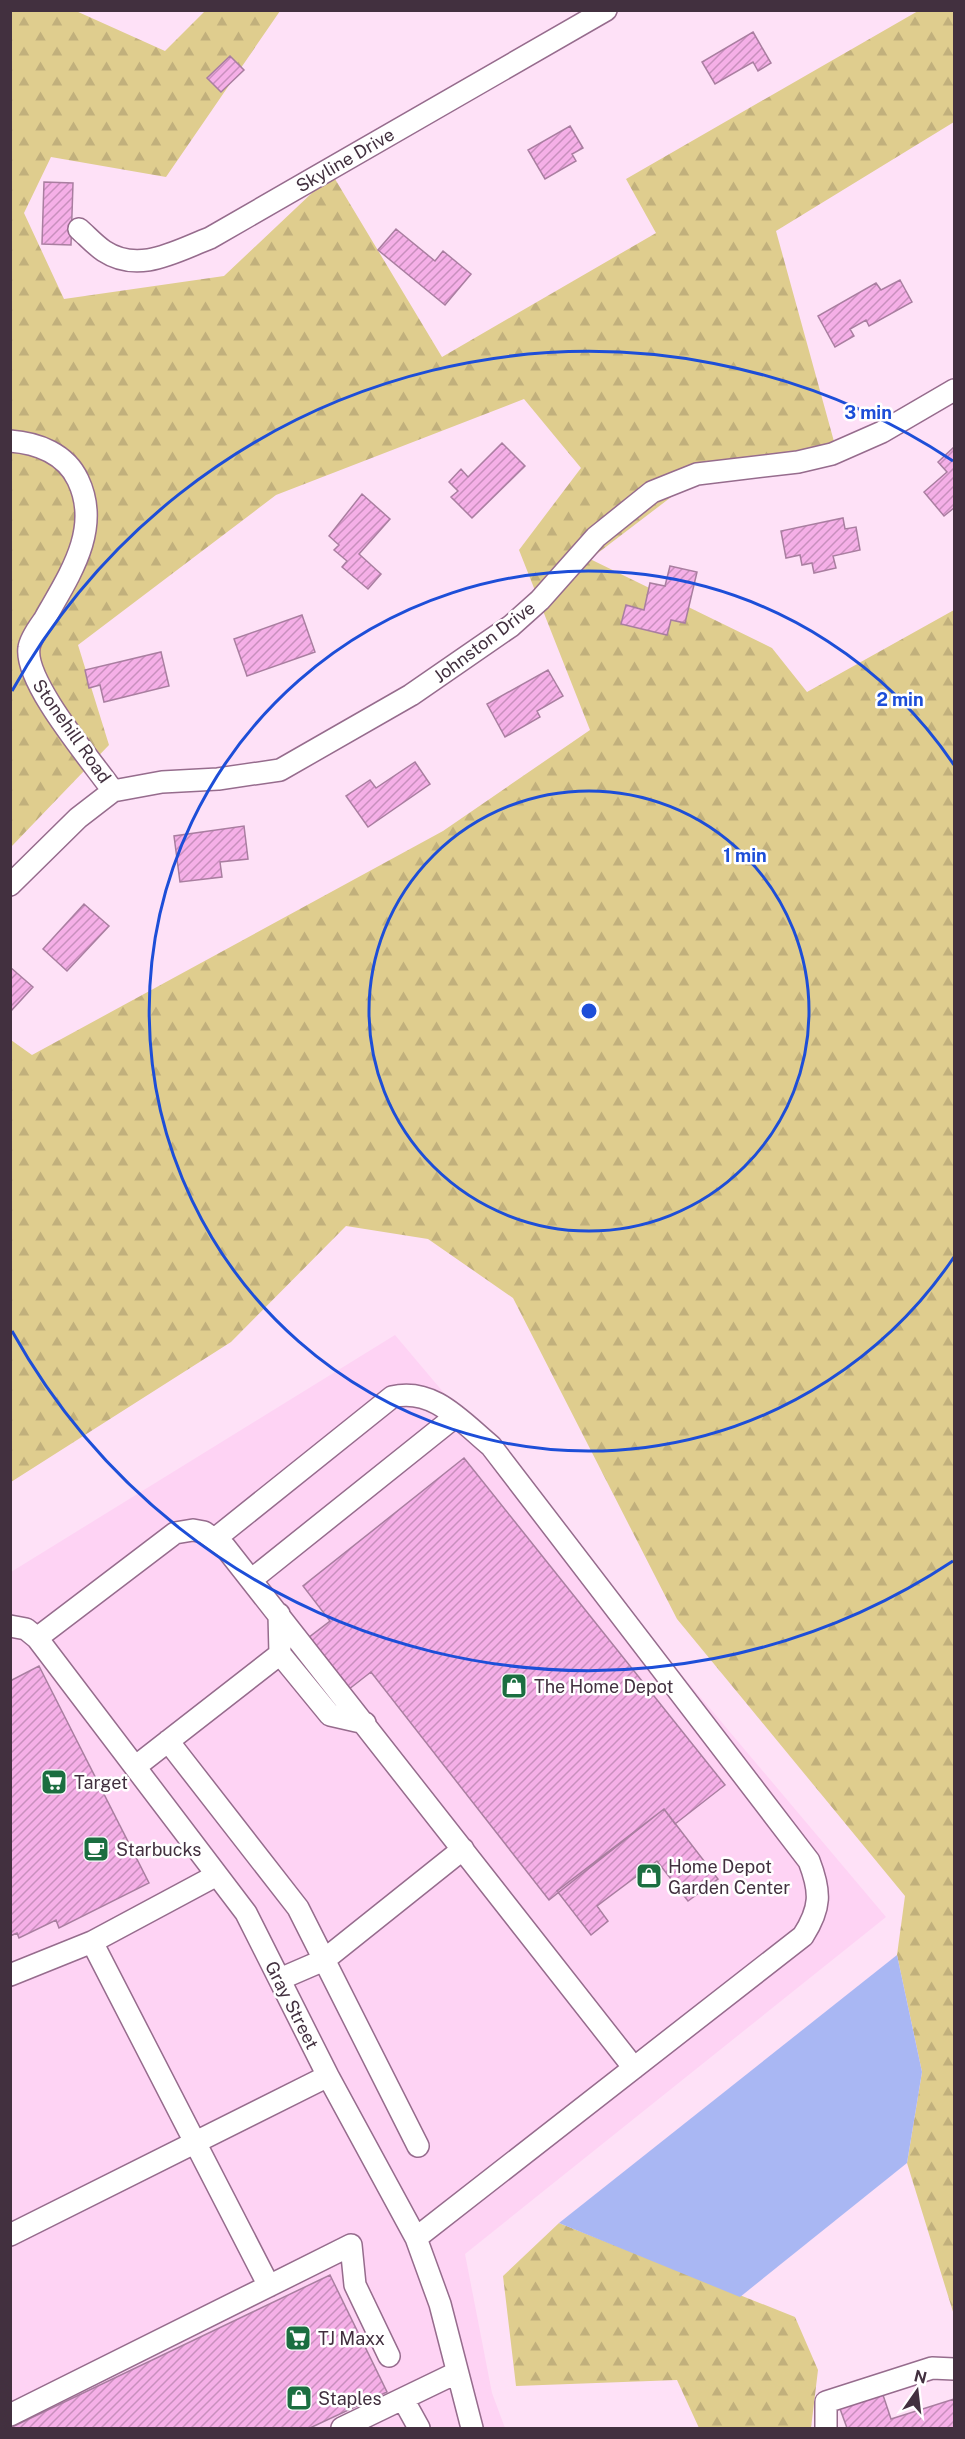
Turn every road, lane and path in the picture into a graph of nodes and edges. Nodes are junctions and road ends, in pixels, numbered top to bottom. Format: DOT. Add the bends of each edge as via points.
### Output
graph roads {
  1 [pos="606,10"];
  2 [pos="79,229"];
  3 [pos="954,390"];
  4 [pos="10,441"];
  5 [pos="113,791"];
  6 [pos="10,885"];
  7 [pos="456,1416"];
  8 [pos="216,1538"];
  9 [pos="251,1580"];
  10 [pos="279,1614"];
  11 [pos="24,1631"];
  12 [pos="280,1654"];
  13 [pos="365,1723"];
  14 [pos="168,1741"];
  15 [pos="135,1767"];
  16 [pos="463,1849"];
  17 [pos="217,1875"];
  18 [pos="92,1942"];
  19 [pos="324,1960"];
  20 [pos="10,1975"];
  21 [pos="280,1979"];
  22 [pos="634,2068"];
  23 [pos="328,2076"];
  24 [pos="194,2144"];
  25 [pos="418,2146"];
  26 [pos="10,2235"];
  27 [pos="416,2238"];
  28 [pos="269,2286"];
  29 [pos="389,2356"];
  30 [pos="954,2369"];
  31 [pos="456,2373"];
  32 [pos="404,2399"];
  33 [pos="10,2415"];
  34 [pos="342,2428"];
  35 [pos="419,2428"];
  36 [pos="472,2428"];
  37 [pos="826,2428"];
  1 -- 2 [label="street, Skyline Drive" via="210,238 149,262 129,261 104,252"];
  3 -- 5 [label="street, Johnston Drive" via="882,432 832,453 798,462 697,474 652,492 596,537 540,600 511,626 411,695 280,770"];
  4 -- 5 [label="street, Stonehill Road" via="47,448 75,472 82,487 85,537 77,561 28,646 31,671 43,694"];
  5 -- 6 [label="street, Johnston Drive" via="78,818"];
  7 -- 8 [label="street" via="425,1396 392,1397"];
  7 -- 9 [label="street"];
  7 -- 22 [label="street" via="498,1455 809,1861 816,1878 815,1917 803,1936"];
  8 -- 9 [label="street"];
  8 -- 11 [label="street" via="194,1530 174,1533"];
  9 -- 10 [label="street"];
  10 -- 12 [label="street"];
  10 -- 13 [label="street"];
  11 -- 15 [label="street, Gray Street"];
  12 -- 13 [label="street" via="330,1715"];
  12 -- 14 [label="street"];
  13 -- 16 [label="street"];
  14 -- 15 [label="street"];
  14 -- 19 [label="street" via="298,1908"];
  15 -- 17 [label="street, Gray Street"];
  16 -- 19 [label="street"];
  16 -- 22 [label="street"];
  17 -- 18 [label="street"];
  17 -- 21 [label="street, Gray Street" via="246,1913"];
  18 -- 20 [label="street"];
  18 -- 24 [label="street"];
  19 -- 21 [label="street"];
  19 -- 25 [label="street"];
  21 -- 23 [label="street, Gray Street"];
  22 -- 27 [label="street"];
  23 -- 24 [label="street"];
  23 -- 27 [label="street, Gray Street"];
  24 -- 26 [label="street"];
  24 -- 28 [label="street"];
  27 -- 31 [label="street, Gray Street" via="440,2304"];
  28 -- 29 [label="street" via="351,2245 355,2285"];
  28 -- 33 [label="street"];
  30 -- 37 [label="street" via="932,2368 826,2402"];
  31 -- 32 [label="street"];
  31 -- 36 [label="street, Gray Street"];
  32 -- 34 [label="street"];
  32 -- 35 [label="street"];
}
